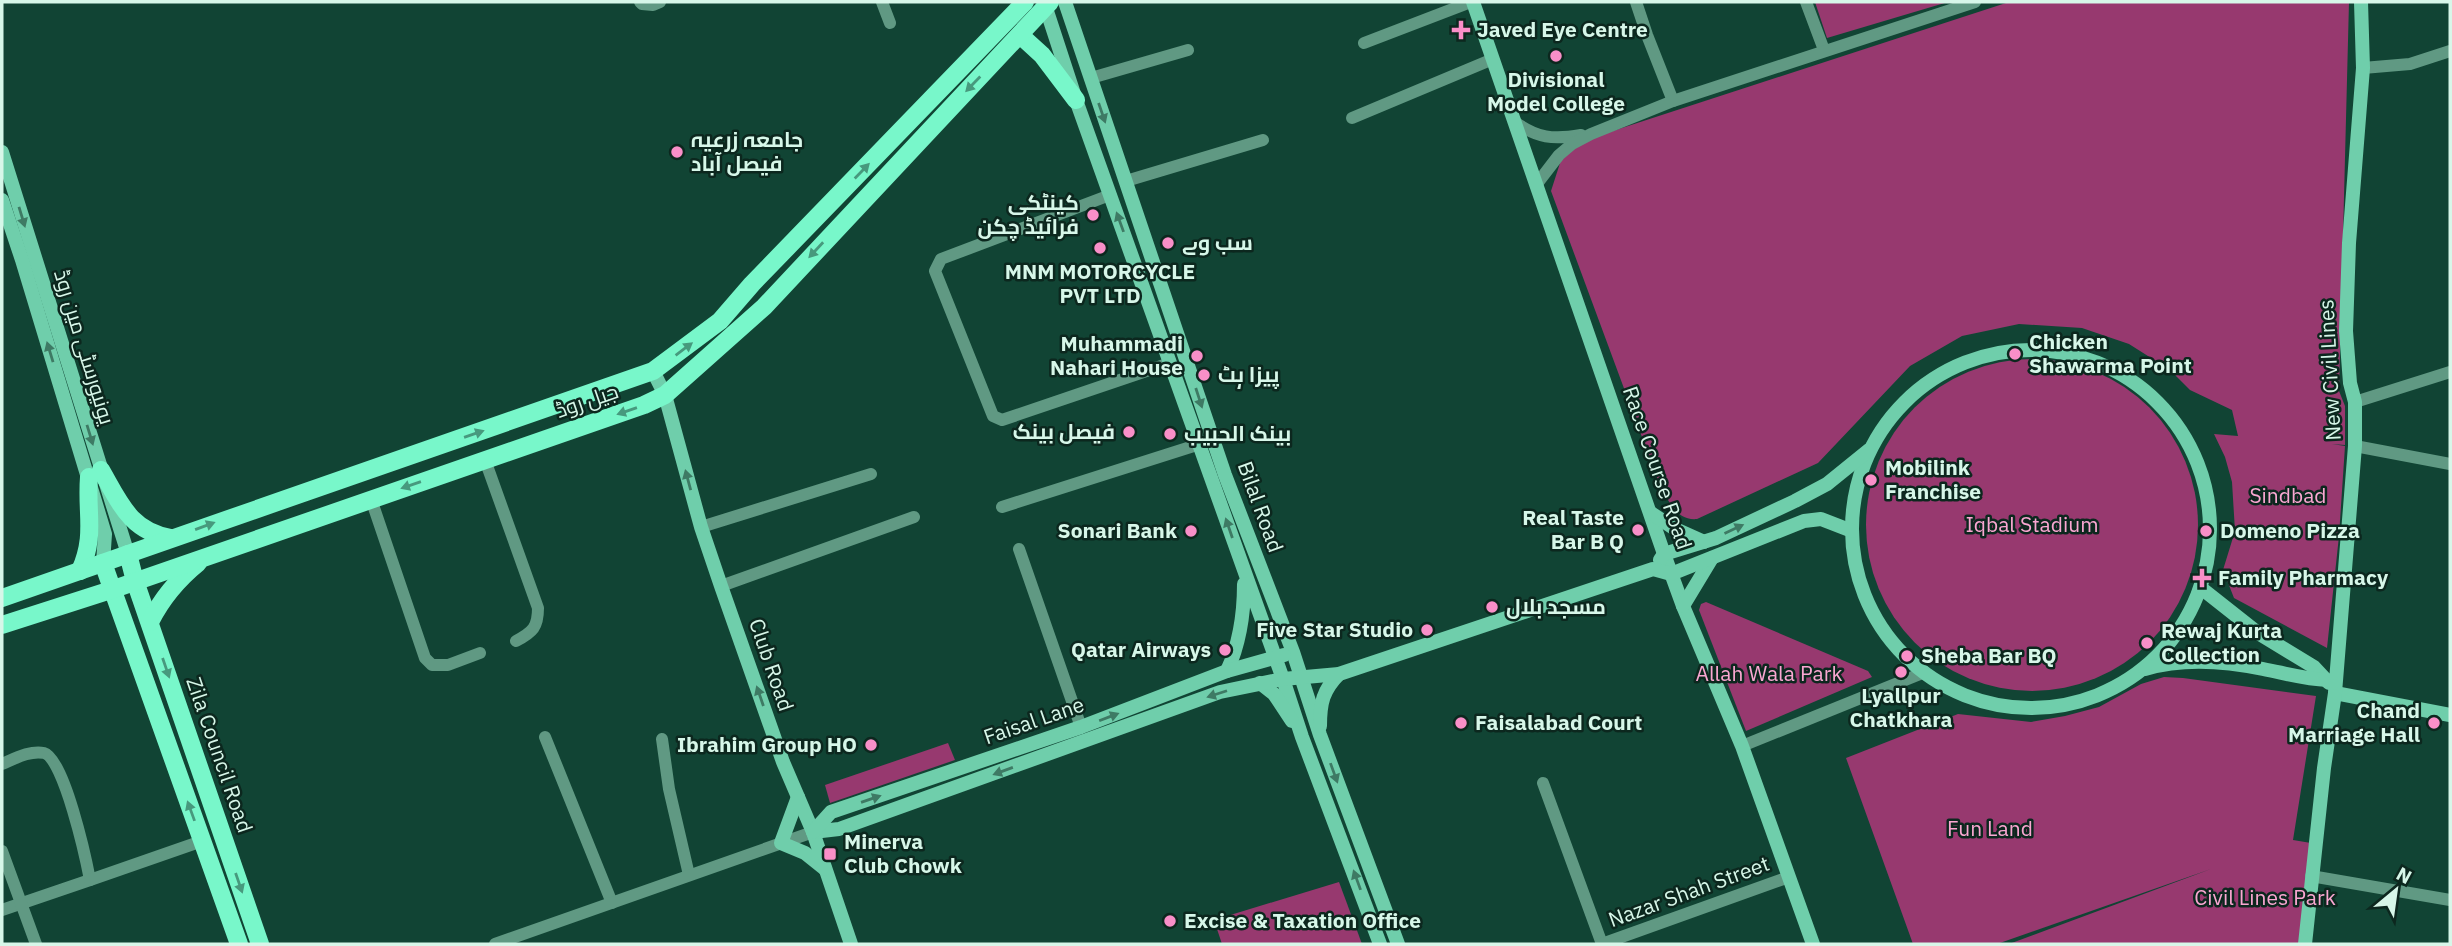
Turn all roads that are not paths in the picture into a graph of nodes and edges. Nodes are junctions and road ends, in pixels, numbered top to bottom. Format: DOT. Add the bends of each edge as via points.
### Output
graph roads {
  1 [pos="640,2"];
  2 [pos="660,2"];
  3 [pos="882,2"];
  4 [pos="1025,2"];
  5 [pos="1065,2"];
  6 [pos="1472,2"];
  7 [pos="1636,2"];
  8 [pos="1806,2"];
  9 [pos="1975,2"];
  10 [pos="2361,2"];
  11 [pos="1046,4"];
  12 [pos="890,23"];
  13 [pos="1020,35"];
  14 [pos="1364,43"];
  15 [pos="1188,50"];
  16 [pos="1824,50"];
  17 [pos="2450,51"];
  18 [pos="1493,59"];
  19 [pos="2362,68"];
  20 [pos="1091,78"];
  21 [pos="1076,100"];
  22 [pos="1672,102"];
  23 [pos="1352,118"];
  24 [pos="1515,122"];
  25 [pos="1591,134"];
  26 [pos="1263,140"];
  27 [pos="2,152"];
  28 [pos="1126,181"];
  29 [pos="1536,185"];
  30 [pos="1110,195"];
  31 [pos="2,201"];
  32 [pos="23,244"];
  33 [pos="1170,363"];
  34 [pos="653,372"];
  35 [pos="2450,372"];
  36 [pos="665,396"];
  37 [pos="2355,401"];
  38 [pos="1200,444"];
  39 [pos="2355,446"];
  40 [pos="1871,449"];
  41 [pos="485,460"];
  42 [pos="2450,464"];
  43 [pos="95,473"];
  44 [pos="871,474"];
  45 [pos="371,499"];
  46 [pos="1002,507"];
  47 [pos="1650,512"];
  48 [pos="914,517"];
  49 [pos="701,527"];
  50 [pos="1852,531"];
  51 [pos="172,538"];
  52 [pos="1704,542"];
  53 [pos="1019,549"];
  54 [pos="128,554"];
  55 [pos="1664,554"];
  56 [pos="206,556"];
  57 [pos="1712,558"];
  58 [pos="103,563"];
  59 [pos="1653,569"];
  60 [pos="80,571"];
  61 [pos="1245,574"];
  62 [pos="1671,574"];
  63 [pos="135,580"];
  64 [pos="721,586"];
  65 [pos="2201,588"];
  66 [pos="111,590"];
  67 [pos="2,598"];
  68 [pos="1683,606"];
  69 [pos="150,622"];
  70 [pos="2,625"];
  71 [pos="516,641"];
  72 [pos="1293,652"];
  73 [pos="480,653"];
  74 [pos="1275,657"];
  75 [pos="2144,669"];
  76 [pos="1227,671"];
  77 [pos="1925,672"];
  78 [pos="1339,674"];
  79 [pos="1301,678"];
  80 [pos="1283,679"];
  81 [pos="2326,680"];
  82 [pos="1260,683"];
  83 [pos="2335,693"];
  84 [pos="2450,715"];
  85 [pos="1081,727"];
  86 [pos="1320,735"];
  87 [pos="545,737"];
  88 [pos="1301,737"];
  89 [pos="662,739"];
  90 [pos="1742,746"];
  91 [pos="2,764"];
  92 [pos="1543,783"];
  93 [pos="798,797"];
  94 [pos="813,832"];
  95 [pos="202,841"];
  96 [pos="781,843"];
  97 [pos="2,850"];
  98 [pos="826,870"];
  99 [pos="689,875"];
  100 [pos="2311,876"];
  101 [pos="1789,877"];
  102 [pos="90,880"];
  103 [pos="2450,901"];
  104 [pos="612,902"];
  105 [pos="20,903"];
  106 [pos="2,911"];
  107 [pos="36,944"];
  108 [pos="239,944"];
  109 [pos="260,944"];
  110 [pos="495,944"];
  111 [pos="851,944"];
  112 [pos="1380,944"];
  113 [pos="1398,944"];
  114 [pos="1602,944"];
  115 [pos="1813,944"];
  116 [pos="2305,944"];
  1 -- 2 [label="street"];
  3 -- 12 [label="street"];
  34 -- 4 [label="main road, جیل روڈ, one-way" via="720,321"];
  5 -- 20 [label="street, Bilal Road"];
  6 -- 14 [label="street"];
  6 -- 18 [label="street, Race Course Road"];
  7 -- 22 [label="street"];
  8 -- 16 [label="street"];
  9 -- 16 [label="street"];
  10 -- 19 [label="street, New Civil Lines"];
  11 -- 13 [label="main road, جیل روڈ"];
  11 -- 21 [label="street, Bilal Road"];
  13 -- 21 [label="main road" via="1042,55"];
  13 -- 36 [label="main road, جیل روڈ, one-way" via="764,307"];
  15 -- 20 [label="street"];
  16 -- 22 [label="street"];
  17 -- 19 [label="street" via="2410,64"];
  18 -- 23 [label="street"];
  18 -- 24 [label="street, Race Course Road"];
  19 -- 37 [label="street, New Civil Lines" via="2346,331"];
  20 -- 28 [label="street, Bilal Road, one-way"];
  21 -- 30 [label="street, Bilal Road"];
  22 -- 25 [label="street"];
  24 -- 25 [label="street" via="1532,134 1550,137"];
  24 -- 29 [label="street, Race Course Road"];
  25 -- 29 [label="street" via="1565,149"];
  26 -- 28 [label="street"];
  27 -- 32 [label="street, یونیورسٹی مین روڈ, one-way"];
  28 -- 72 [label="street, Bilal Road, one-way" via="1225,475"];
  29 -- 47 [label="street, Race Course Road"];
  33 -- 30 [label="street, Bilal Road, one-way"];
  30 -- 33 [label="street" via="941,259 935,271 998,420"];
  31 -- 32 [label="street, یونیورسٹی مین روڈ"];
  32 -- 43 [label="street, یونیورسٹی مین روڈ"];
  33 -- 38 [label="street, Bilal Road"];
  34 -- 36 [label="street, Club Road"];
  51 -- 34 [label="main road, جیل روڈ, one-way"];
  35 -- 37 [label="street"];
  36 -- 41 [label="main road, جیل روڈ, one-way"];
  49 -- 36 [label="street, Club Road, one-way"];
  37 -- 39 [label="street, New Civil Lines"];
  38 -- 46 [label="street"];
  61 -- 38 [label="street, Bilal Road, one-way"];
  39 -- 42 [label="street"];
  39 -- 83 [label="street, New Civil Lines"];
  40 -- 50 [label="street" via="1860,478"];
  52 -- 40 [label="street, one-way" via="1827,484"];
  40 -- 65 [label="street" via="1884,426 1922,387 1969,361 1994,354 2048,351 2101,365 2147,393 2166,411 2195,457 2210,522"];
  41 -- 45 [label="main road, جیل روڈ, one-way"];
  41 -- 71 [label="street" via="538,608 533,631"];
  43 -- 51 [label="main road" via="133,522 156,536"];
  43 -- 54 [label="street, یونیورسٹی مین روڈ"];
  43 -- 58 [label="street, یونیورسٹی مین روڈ" via="105,534"];
  43 -- 60 [label="main road" via="87,500 89,552"];
  44 -- 49 [label="street"];
  45 -- 56 [label="main road, جیل روڈ"];
  45 -- 73 [label="street" via="425,658 432,665 448,665"];
  47 -- 52 [label="street" via="1675,530"];
  47 -- 55 [label="street, Race Course Road"];
  48 -- 64 [label="street"];
  49 -- 64 [label="street, Club Road"];
  50 -- 57 [label="street" via="1813,519"];
  50 -- 77 [label="street" via="1859,576 1872,611 1894,643"];
  51 -- 54 [label="main road, جیل روڈ"];
  52 -- 55 [label="street"];
  53 -- 85 [label="street"];
  54 -- 58 [label="main road, جیل روڈ"];
  54 -- 63 [label="main road, Zila Council Road"];
  55 -- 59 [label="street"];
  55 -- 62 [label="street, Race Course Road"];
  56 -- 63 [label="main road, جیل روڈ"];
  56 -- 69 [label="main road" via="183,575"];
  57 -- 62 [label="street"];
  57 -- 68 [label="street"];
  58 -- 60 [label="main road, جیل روڈ"];
  58 -- 66 [label="main road, Zila Council Road"];
  59 -- 62 [label="street"];
  59 -- 78 [label="street, Faisal Lane"];
  60 -- 67 [label="main road, جیل روڈ"];
  61 -- 74 [label="street, Bilal Road"];
  61 -- 76 [label="street" via="1241,632"];
  62 -- 68 [label="street, Race Course Road"];
  63 -- 66 [label="main road, جیل روڈ"];
  63 -- 69 [label="main road, Zila Council Road"];
  93 -- 64 [label="street, Club Road, one-way"];
  65 -- 75 [label="street" via="2181,628"];
  65 -- 81 [label="street"];
  66 -- 70 [label="main road, جیل روڈ"];
  95 -- 66 [label="main road, Zila Council Road, one-way"];
  68 -- 90 [label="street, Race Course Road"];
  69 -- 109 [label="main road, Zila Council Road, one-way"];
  72 -- 74 [label="street, Faisal Lane"];
  72 -- 79 [label="street, Bilal Road"];
  74 -- 76 [label="street, Faisal Lane"];
  74 -- 80 [label="street, Bilal Road"];
  75 -- 77 [label="street" via="2088,699 2035,708 1982,701"];
  75 -- 81 [label="street" via="2169,662 2201,662"];
  85 -- 76 [label="street, Faisal Lane, one-way"];
  77 -- 90 [label="street"];
  78 -- 79 [label="street, Faisal Lane"];
  78 -- 86 [label="street" via="1323,694"];
  79 -- 80 [label="street, Faisal Lane"];
  79 -- 86 [label="street, Bilal Road"];
  80 -- 82 [label="street, Faisal Lane"];
  80 -- 88 [label="street, Bilal Road"];
  81 -- 83 [label="street"];
  82 -- 88 [label="street" via="1274,694"];
  82 -- 94 [label="street, Faisal Lane, one-way" via="1220,692 839,829"];
  83 -- 84 [label="street"];
  83 -- 100 [label="street, New Civil Lines"];
  94 -- 85 [label="street, Faisal Lane, one-way" via="831,812"];
  86 -- 113 [label="street, Bilal Road, one-way"];
  87 -- 104 [label="street"];
  112 -- 88 [label="street, Bilal Road, one-way"];
  89 -- 99 [label="street"];
  90 -- 101 [label="street, Race Course Road"];
  91 -- 102 [label="street" via="27,754 51,756 78,830"];
  92 -- 114 [label="street"];
  93 -- 94 [label="street, Club Road"];
  93 -- 96 [label="street"];
  94 -- 96 [label="street, Faisal Lane"];
  94 -- 98 [label="street, Club Road"];
  95 -- 102 [label="street"];
  95 -- 108 [label="main road, Zila Council Road"];
  96 -- 98 [label="street" via="805,853"];
  96 -- 99 [label="street, Faisal Lane"];
  97 -- 105 [label="street"];
  98 -- 111 [label="street, Club Road"];
  99 -- 104 [label="street, Faisal Lane"];
  100 -- 103 [label="street"];
  100 -- 116 [label="street, New Civil Lines"];
  101 -- 114 [label="street, Nazar Shah Street"];
  101 -- 115 [label="street, Race Course Road"];
  102 -- 105 [label="street"];
  104 -- 110 [label="street, Faisal Lane"];
  105 -- 106 [label="street"];
  105 -- 107 [label="street"];
}
